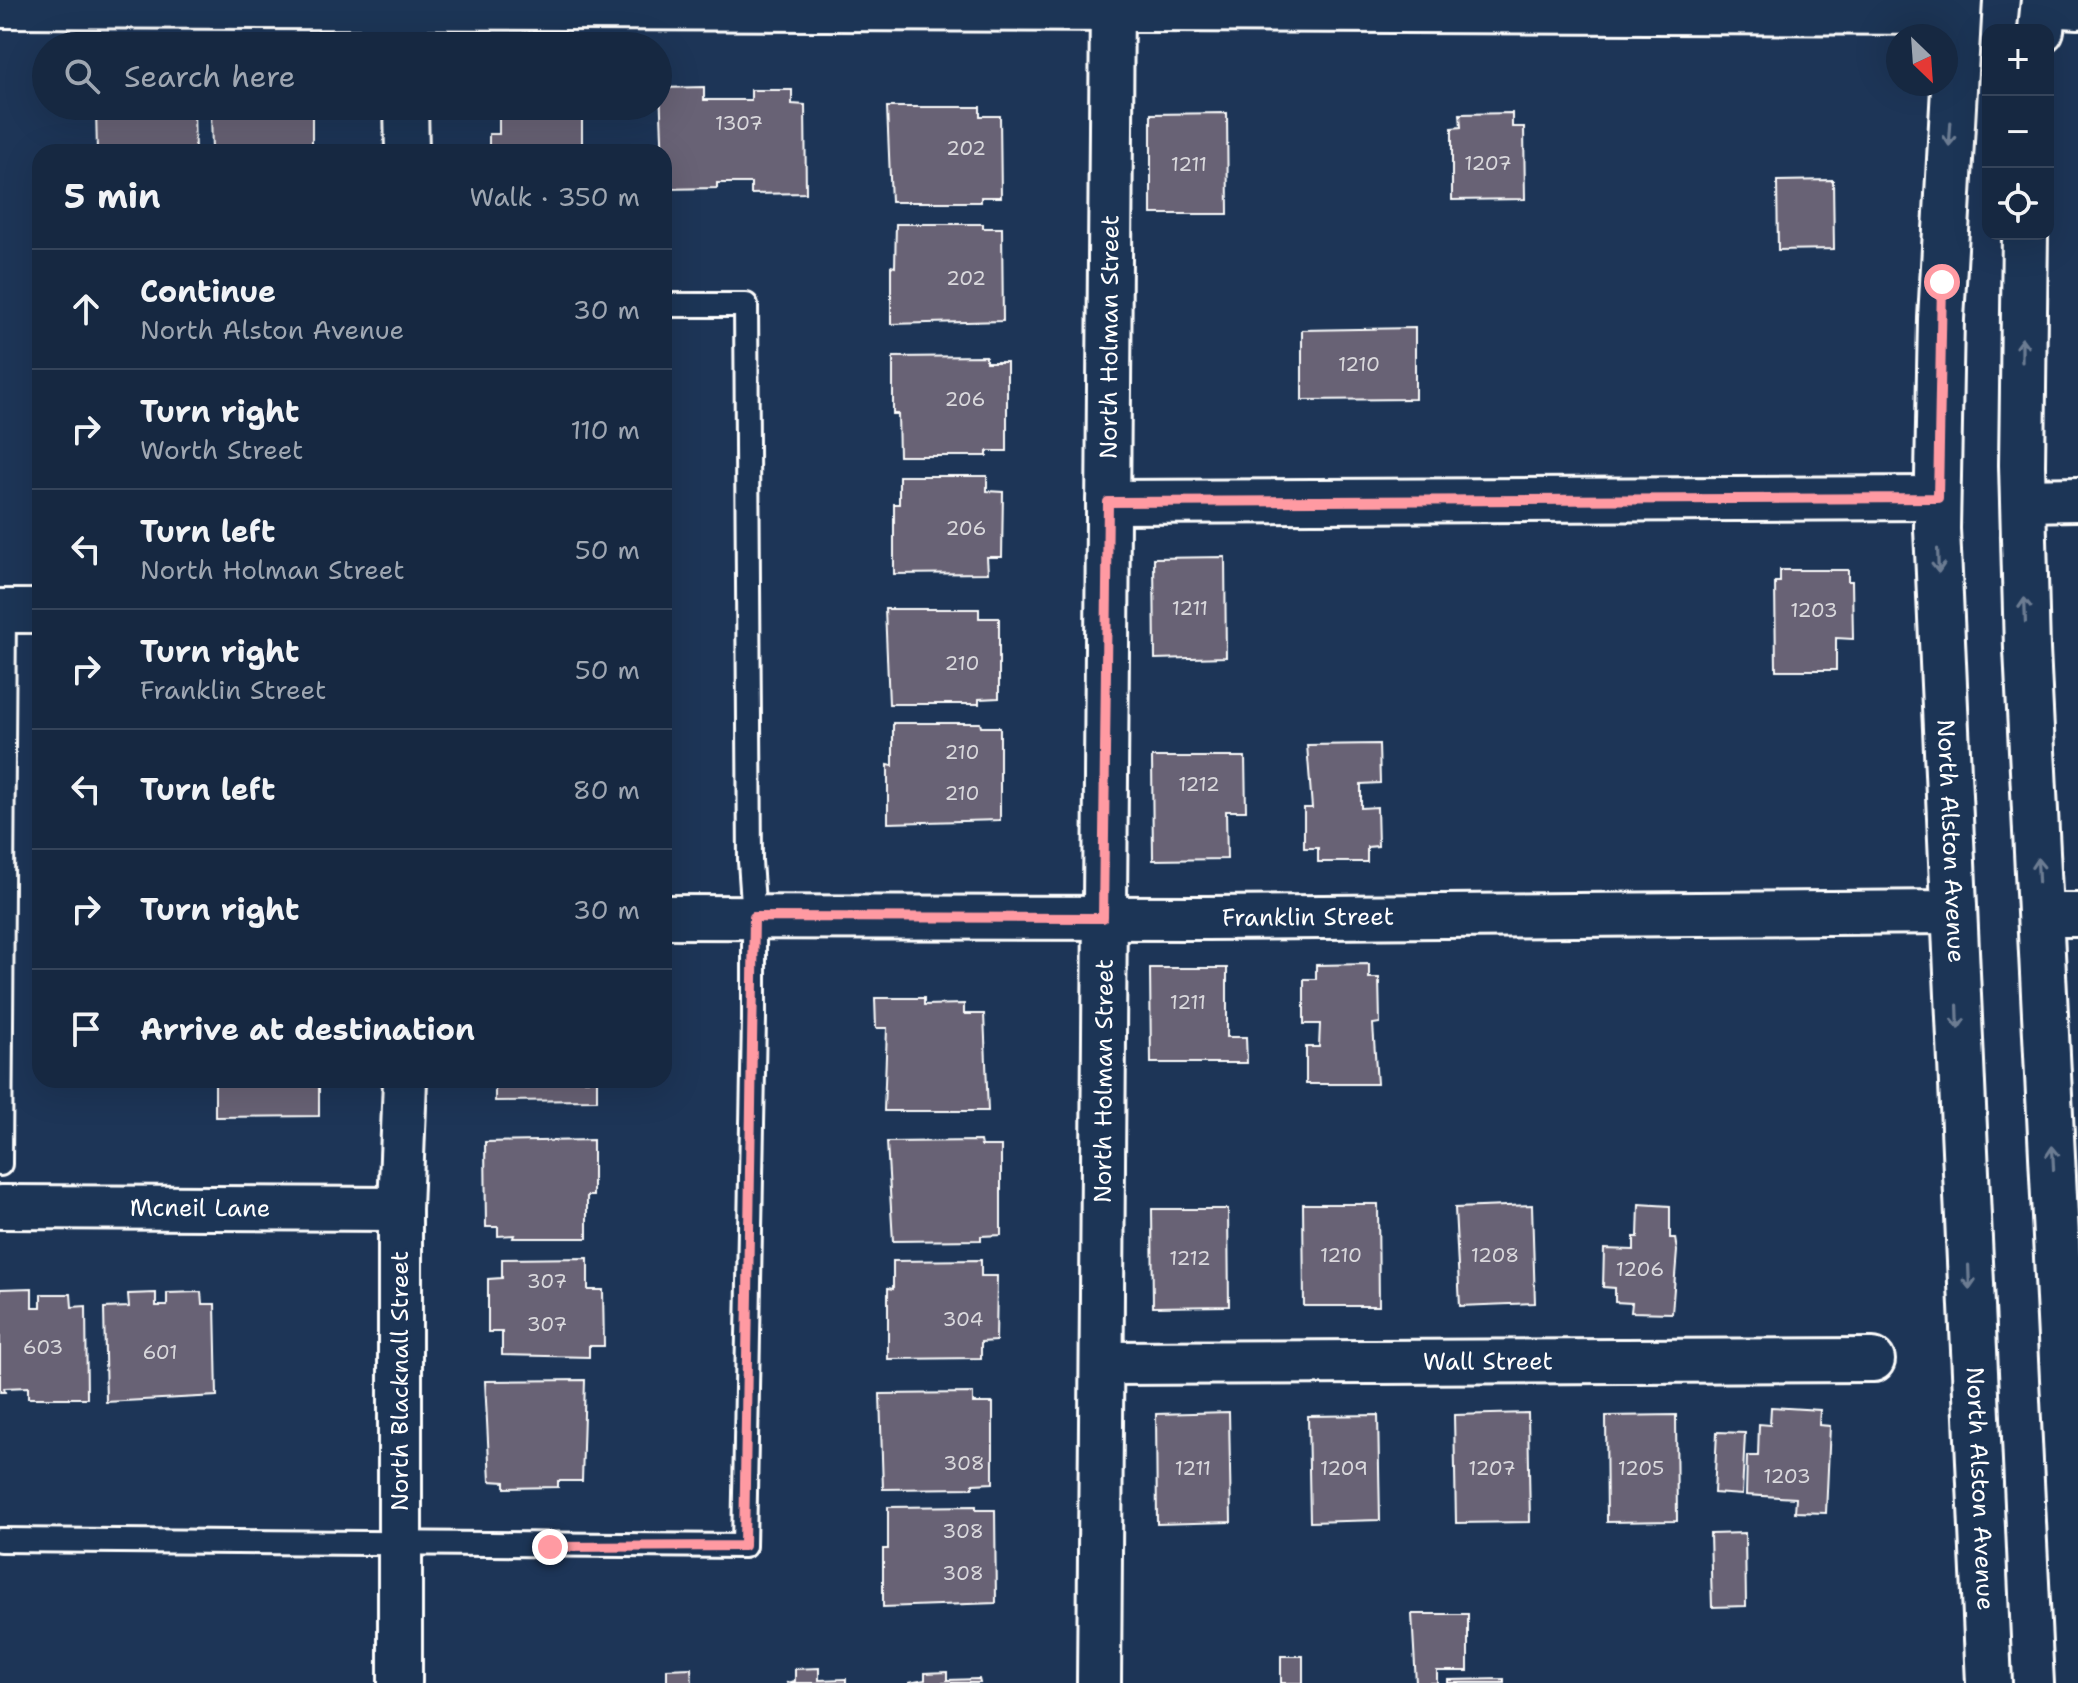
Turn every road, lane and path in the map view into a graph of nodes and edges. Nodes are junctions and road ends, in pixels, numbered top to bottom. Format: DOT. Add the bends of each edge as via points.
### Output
graph roads {
  1 [pos="0,6"];
  2 [pos="1112,6"];
  3 [pos="1643,6"];
  4 [pos="1958,7"];
  5 [pos="407,19"];
  6 [pos="406,120"];
  7 [pos="407,144"];
  8 [pos="2025,240"];
  9 [pos="672,305"];
  10 [pos="1938,498"];
  11 [pos="2078,499"];
  12 [pos="2023,500"];
  13 [pos="1108,502"];
  14 [pos="15,611"];
  15 [pos="1953,912"];
  16 [pos="2059,915"];
  17 [pos="672,917"];
  18 [pos="754,917"];
  19 [pos="1103,918"];
  20 [pos="405,1088"];
  21 [pos="0,1164"];
  22 [pos="0,1207"];
  23 [pos="400,1209"];
  24 [pos="1873,1360"];
  25 [pos="1102,1363"];
  26 [pos="2071,1365"];
  27 [pos="0,1540"];
  28 [pos="400,1544"];
  29 [pos="400,1683"];
  30 [pos="1099,1683"];
  31 [pos="1989,1683"];
  32 [pos="2078,1683"];
  1 -- 5 [label="street"];
  2 -- 3 [label="street"];
  2 -- 5 [label="street"];
  2 -- 13 [label="street, North Holman Street"];
  3 -- 4 [label="street"];
  4 -- 10 [label="main road, North Alston Avenue, one-way" via="1942,294"];
  6 -- 7 [label="street"];
  12 -- 8 [label="main road, one-way"];
  9 -- 18 [label="lane" via="746,305"];
  10 -- 13 [label="street"];
  10 -- 15 [label="main road, North Alston Avenue, one-way"];
  11 -- 12 [label="street"];
  16 -- 12 [label="main road, one-way"];
  13 -- 19 [label="street, North Holman Street"];
  14 -- 21 [label="lane"];
  15 -- 19 [label="street, Franklin Street"];
  15 -- 31 [label="main road, North Alston Avenue, one-way"];
  26 -- 16 [label="main road, one-way"];
  17 -- 18 [label="street, Franklin Street"];
  18 -- 19 [label="street, Franklin Street"];
  18 -- 28 [label="lane" via="744,1546"];
  19 -- 25 [label="street, North Holman Street"];
  20 -- 23 [label="street, North Blacknall Street"];
  22 -- 23 [label="street, Mcneil Lane"];
  23 -- 28 [label="street, North Blacknall Street"];
  24 -- 25 [label="street, Wall Street"];
  25 -- 30 [label="street, North Holman Street"];
  26 -- 32 [label="main road"];
  27 -- 28 [label="lane"];
  28 -- 29 [label="street, North Blacknall Street"];
}
